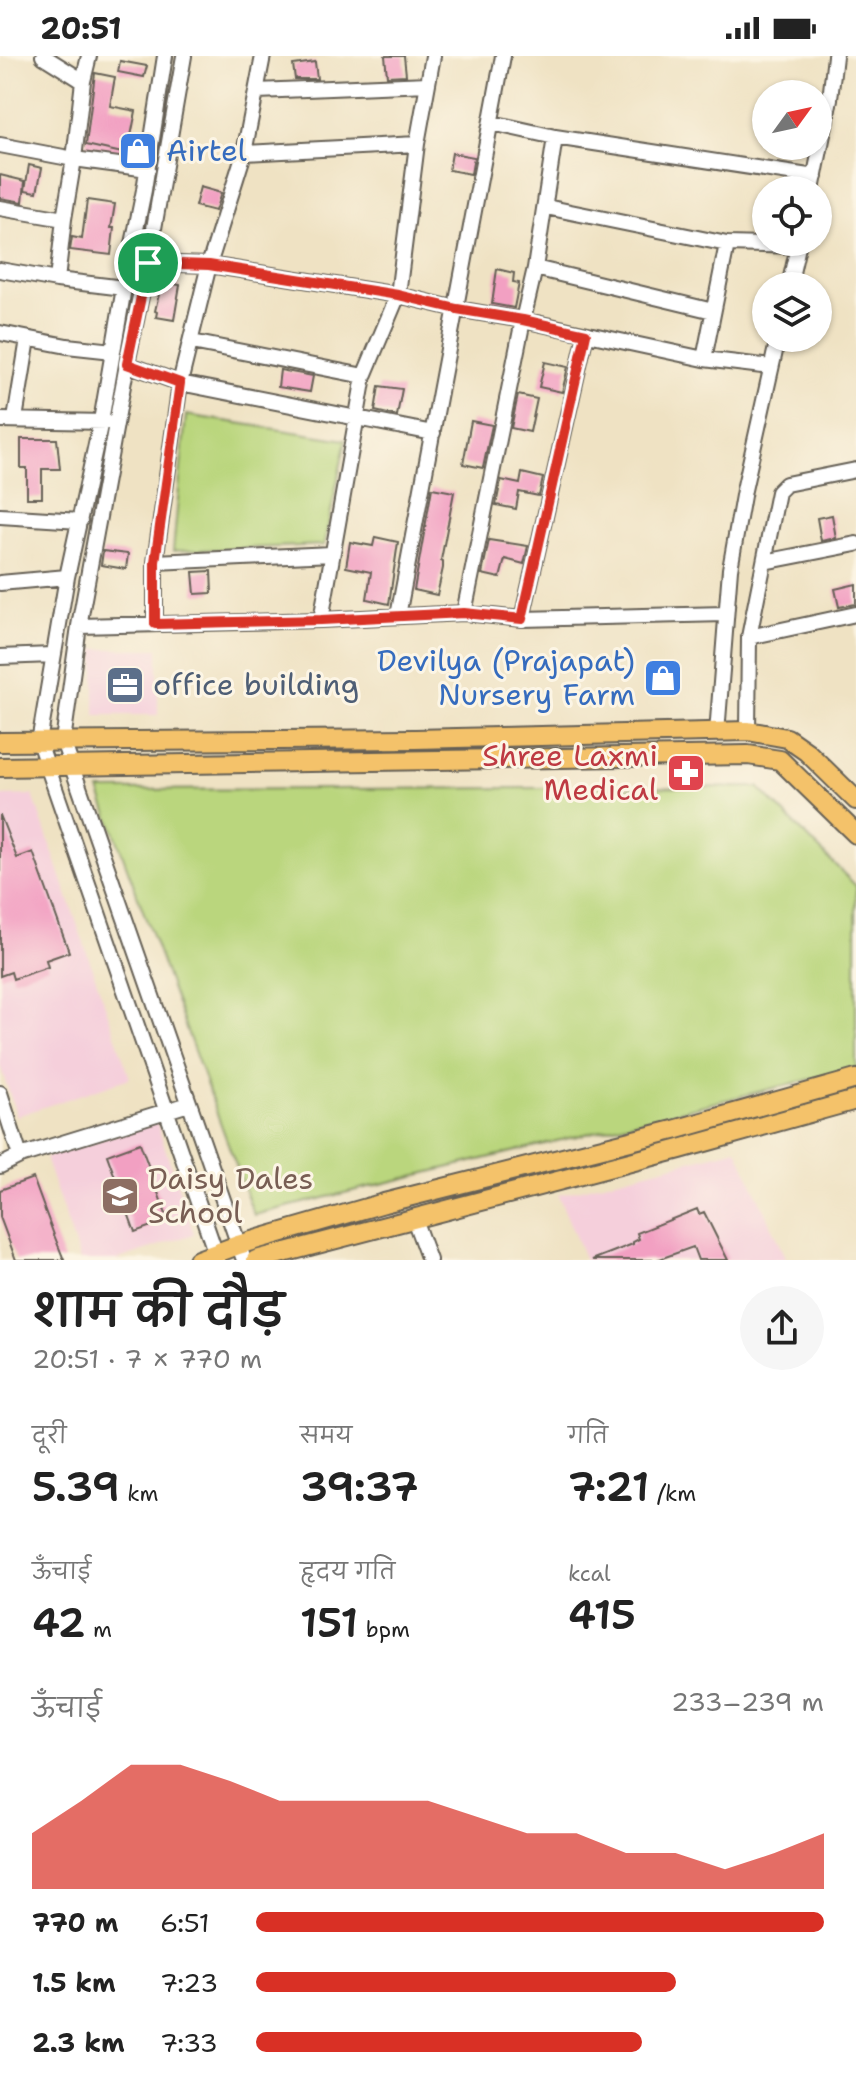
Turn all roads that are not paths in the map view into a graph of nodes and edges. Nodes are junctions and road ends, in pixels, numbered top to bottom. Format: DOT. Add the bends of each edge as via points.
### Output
graph roads {
  1 [pos="43,56"];
  2 [pos="89,56"];
  3 [pos="165,56"];
  4 [pos="184,56"];
  5 [pos="263,56"];
  6 [pos="433,56"];
  7 [pos="503,56"];
  8 [pos="835,56"];
  9 [pos="83,81"];
  10 [pos="428,84"];
  11 [pos="257,91"];
  12 [pos="492,123"];
  13 [pos="555,137"];
  14 [pos="417,144"];
  15 [pos="0,145"];
  16 [pos="244,153"];
  17 [pos="74,159"];
  18 [pos="148,169"];
  19 [pos="770,176"];
  20 [pos="816,176"];
  21 [pos="546,207"];
  22 [pos="0,208"];
  23 [pos="64,219"];
  24 [pos="727,244"];
  25 [pos="752,244"];
  26 [pos="148,263"];
  27 [pos="209,265"];
  28 [pos="535,268"];
  29 [pos="0,270"];
  30 [pos="57,280"];
  31 [pos="124,288"];
  32 [pos="398,295"];
  33 [pos="457,309"];
  34 [pos="713,311"];
  35 [pos="523,320"];
  36 [pos="0,333"];
  37 [pos="586,334"];
  38 [pos="28,339"];
  39 [pos="192,342"];
  40 [pos="113,351"];
  41 [pos="775,352"];
  42 [pos="704,359"];
  43 [pos="127,364"];
  44 [pos="771,367"];
  45 [pos="364,376"];
  46 [pos="180,383"];
  47 [pos="8,419"];
  48 [pos="356,419"];
  49 [pos="101,421"];
  50 [pos="117,423"];
  51 [pos="433,433"];
  52 [pos="856,470"];
  53 [pos="0,516"];
  54 [pos="80,521"];
  55 [pos="856,544"];
  56 [pos="332,554"];
  57 [pos="155,562"];
  58 [pos="764,562"];
  59 [pos="67,577"];
  60 [pos="0,583"];
  61 [pos="464,613"];
  62 [pos="725,614"];
  63 [pos="856,614"];
  64 [pos="398,616"];
  65 [pos="522,619"];
  66 [pos="321,620"];
  67 [pos="155,624"];
  68 [pos="79,626"];
  69 [pos="749,637"];
  70 [pos="52,655"];
  71 [pos="0,657"];
  72 [pos="748,731"];
  73 [pos="717,733"];
  74 [pos="63,741"];
  75 [pos="0,742"];
  76 [pos="39,742"];
  77 [pos="72,765"];
  78 [pos="0,767"];
  79 [pos="47,767"];
  80 [pos="856,800"];
  81 [pos="856,834"];
  82 [pos="856,1079"];
  83 [pos="0,1093"];
  84 [pos="856,1100"];
  85 [pos="189,1104"];
  86 [pos="167,1111"];
  87 [pos="20,1156"];
  88 [pos="0,1166"];
  89 [pos="414,1219"];
  90 [pos="241,1253"];
  91 [pos="211,1258"];
  92 [pos="256,1260"];
  93 [pos="429,1260"];
  1 -- 9 [label="street"];
  2 -- 9 [label="street"];
  3 -- 18 [label="street"];
  4 -- 26 [label="street"];
  5 -- 11 [label="street"];
  6 -- 10 [label="street"];
  7 -- 12 [label="street"];
  8 -- 20 [label="street"];
  9 -- 17 [label="street"];
  10 -- 11 [label="street"];
  10 -- 14 [label="street"];
  11 -- 16 [label="street"];
  12 -- 13 [label="street"];
  12 -- 33 [label="street"];
  13 -- 19 [label="street"];
  13 -- 21 [label="street"];
  14 -- 16 [label="street"];
  14 -- 32 [label="street"];
  15 -- 17 [label="street"];
  16 -- 27 [label="street"];
  17 -- 18 [label="street"];
  17 -- 23 [label="street"];
  18 -- 31 [label="street"];
  21 -- 24 [label="street"];
  21 -- 28 [label="street"];
  22 -- 23 [label="street"];
  23 -- 30 [label="street"];
  24 -- 25 [label="street"];
  24 -- 34 [label="street"];
  26 -- 27 [label="street"];
  26 -- 43 [label="street"];
  27 -- 32 [label="street"];
  27 -- 39 [label="street"];
  28 -- 34 [label="street"];
  28 -- 35 [label="street"];
  29 -- 30 [label="street"];
  30 -- 31 [label="street"];
  31 -- 40 [label="street"];
  32 -- 33 [label="street"];
  32 -- 45 [label="street"];
  33 -- 35 [label="street"];
  33 -- 51 [label="street"];
  34 -- 42 [label="street"];
  35 -- 37 [label="street"];
  35 -- 61 [label="street"];
  36 -- 38 [label="street"];
  37 -- 42 [label="street"];
  37 -- 65 [label="street"];
  38 -- 40 [label="street"];
  38 -- 47 [label="street"];
  39 -- 45 [label="street"];
  39 -- 46 [label="street"];
  40 -- 49 [label="street"];
  41 -- 44 [label="street"];
  42 -- 44 [label="street"];
  43 -- 46 [label="street"];
  43 -- 50 [label="street"];
  44 -- 62 [label="street" via="744,490"];
  45 -- 48 [label="street"];
  46 -- 48 [label="street"];
  46 -- 57 [label="street"];
  47 -- 49 [label="street"];
  48 -- 51 [label="street"];
  48 -- 56 [label="street"];
  49 -- 50 [label="street"];
  49 -- 54 [label="street"];
  50 -- 68 [label="street"];
  51 -- 64 [label="street"];
  52 -- 58 [label="street" via="781,487"];
  53 -- 54 [label="street"];
  54 -- 59 [label="street"];
  55 -- 58 [label="street"];
  56 -- 57 [label="street"];
  56 -- 66 [label="street"];
  57 -- 67 [label="street"];
  58 -- 69 [label="street"];
  59 -- 60 [label="street"];
  59 -- 70 [label="street"];
  61 -- 64 [label="street"];
  61 -- 65 [label="street"];
  62 -- 65 [label="street"];
  62 -- 73 [label="street"];
  63 -- 69 [label="street"];
  64 -- 66 [label="street"];
  66 -- 67 [label="street"];
  67 -- 68 [label="street"];
  68 -- 74 [label="street"];
  69 -- 72 [label="street"];
  70 -- 71 [label="street"];
  70 -- 76 [label="street"];
  72 -- 73 [label="main road"];
  72 -- 80 [label="main road" via="787,738"];
  73 -- 74 [label="main road"];
  74 -- 76 [label="main road"];
  74 -- 77 [label="street"];
  75 -- 76 [label="main road"];
  76 -- 79 [label="street"];
  77 -- 79 [label="main road"];
  77 -- 81 [label="main road" via="748,755 780,760"];
  77 -- 85 [label="street"];
  78 -- 79 [label="main road"];
  79 -- 86 [label="street"];
  82 -- 90 [label="main road" via="384,1203"];
  83 -- 87 [label="street"];
  84 -- 89 [label="main road"];
  85 -- 86 [label="street"];
  85 -- 90 [label="street"];
  86 -- 87 [label="street"];
  86 -- 91 [label="street"];
  87 -- 88 [label="street"];
  89 -- 92 [label="main road"];
  89 -- 93 [label="street"];
  90 -- 91 [label="main road"];
}
